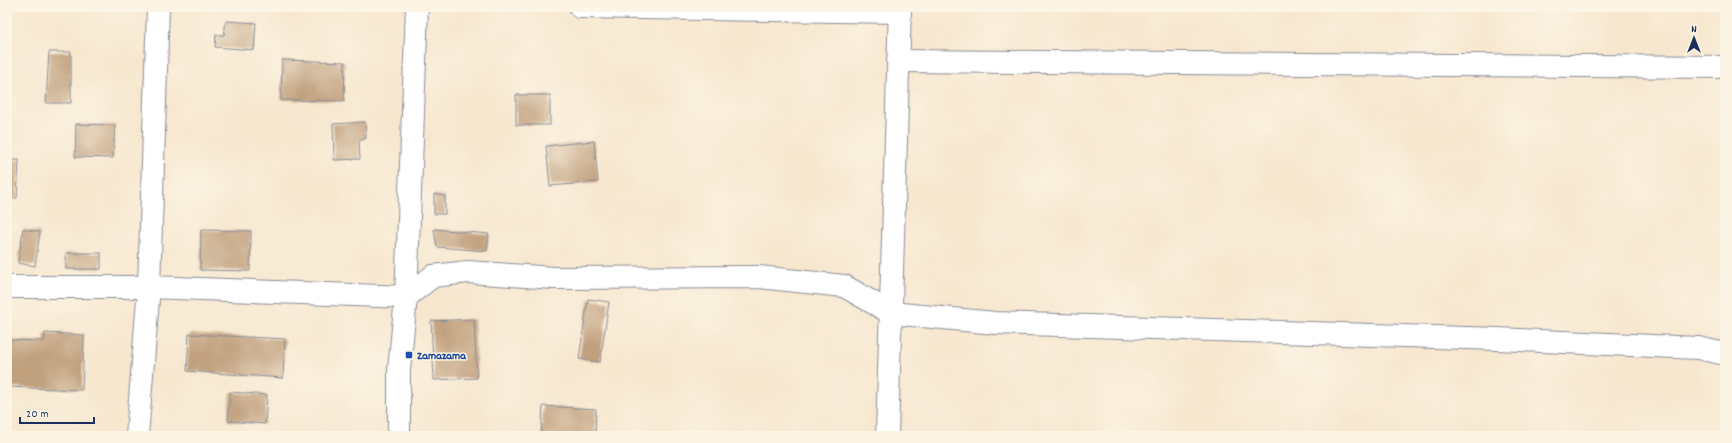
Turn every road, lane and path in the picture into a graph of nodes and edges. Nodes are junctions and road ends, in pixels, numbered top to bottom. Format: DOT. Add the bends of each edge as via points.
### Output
graph roads {
  1 [pos="158,7"];
  2 [pos="417,7"];
  3 [pos="580,7"];
  4 [pos="900,9"];
  5 [pos="898,61"];
  6 [pos="1725,67"];
  7 [pos="7,287"];
  8 [pos="149,287"];
  9 [pos="406,297"];
  10 [pos="891,312"];
  11 [pos="1725,354"];
  12 [pos="137,436"];
  13 [pos="399,436"];
  14 [pos="887,436"];
  1 -- 8 [label="street"];
  2 -- 9 [label="street"];
  3 -- 4 [label="street"];
  4 -- 5 [label="street"];
  5 -- 6 [label="street"];
  5 -- 10 [label="street"];
  7 -- 8 [label="street"];
  8 -- 9 [label="street"];
  8 -- 12 [label="street"];
  9 -- 10 [label="street" via="433,276 468,272 554,278 759,277 844,286"];
  9 -- 13 [label="street" via="399,370"];
  10 -- 11 [label="street" via="995,323 1691,347"];
  10 -- 14 [label="street"];
}
